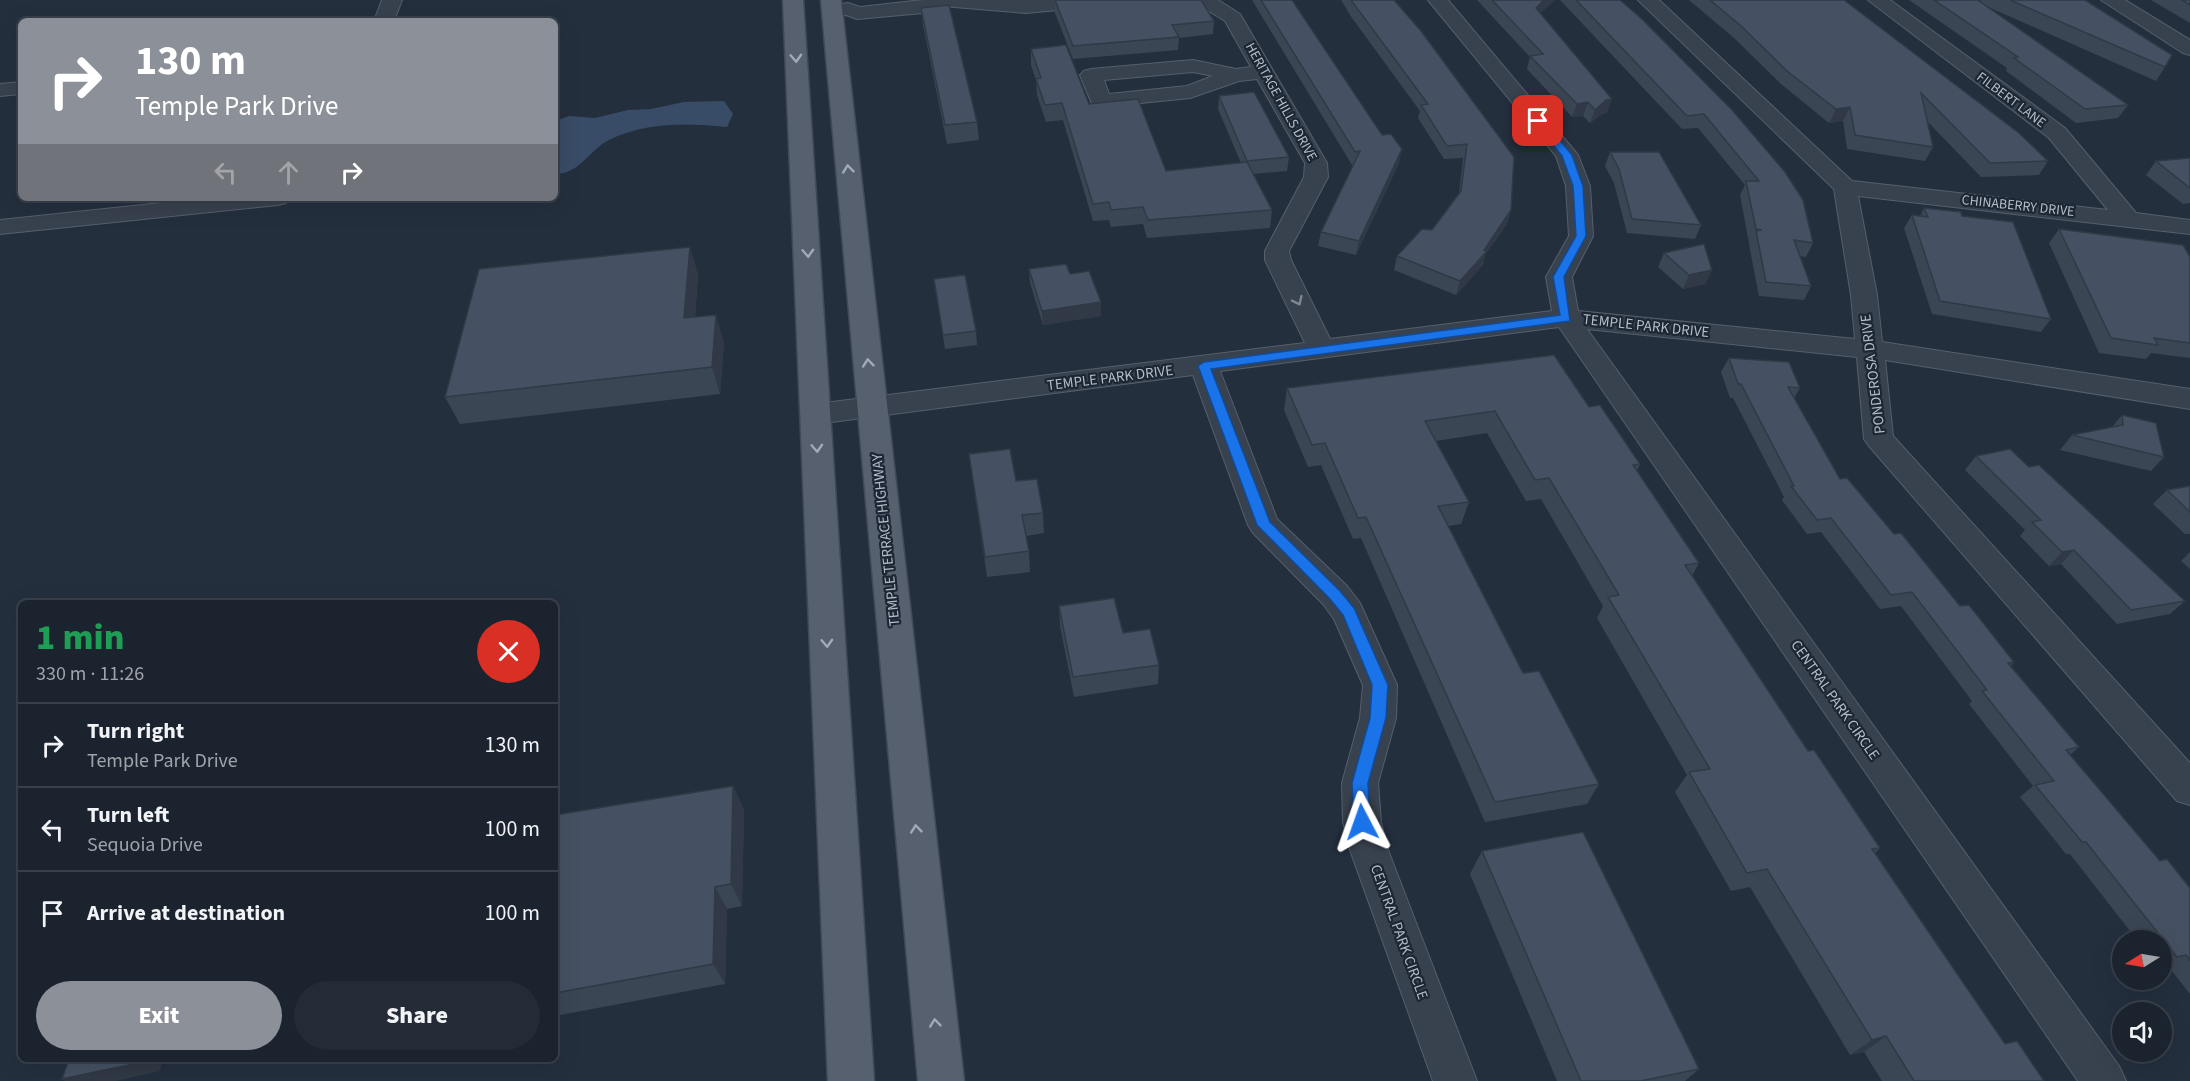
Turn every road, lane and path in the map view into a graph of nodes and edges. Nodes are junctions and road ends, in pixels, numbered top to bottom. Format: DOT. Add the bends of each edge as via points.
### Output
graph roads {
  1 [pos="392,0"];
  2 [pos="793,0"];
  3 [pos="874,0"];
  4 [pos="939,0"];
  5 [pos="1100,0"];
  6 [pos="1201,0"];
  7 [pos="1438,0"];
  8 [pos="1648,0"];
  9 [pos="1878,0"];
  10 [pos="2111,0"];
  11 [pos="832,5"];
  12 [pos="385,18"];
  13 [pos="2190,50"];
  14 [pos="1265,72"];
  15 [pos="1236,75"];
  16 [pos="18,88"];
  17 [pos="0,90"];
  18 [pos="1845,187"];
  19 [pos="249,201"];
  20 [pos="2127,218"];
  21 [pos="0,227"];
  22 [pos="2190,227"];
  23 [pos="1566,318"];
  24 [pos="1869,349"];
  25 [pos="1322,350"];
  26 [pos="1204,366"];
  27 [pos="2155,392"];
  28 [pos="2190,399"];
  29 [pos="872,409"];
  30 [pos="816,414"];
  31 [pos="2190,423"];
  32 [pos="2190,789"];
  33 [pos="851,1081"];
  34 [pos="941,1081"];
  35 [pos="1455,1081"];
  36 [pos="2104,1081"];
  1 -- 12 [label="street"];
  2 -- 30 [label="main road, one-way"];
  3 -- 11 [label="street"];
  4 -- 5 [label="street" via="1026,7"];
  4 -- 11 [label="street" via="923,7 857,13"];
  6 -- 14 [label="street, HERITAGE HILLS DRIVE" via="1233,18"];
  7 -- 23 [label="street" via="1567,155 1578,186 1581,236 1559,277"];
  8 -- 18 [label="street"];
  9 -- 20 [label="street, FILBERT LANE" via="2057,133"];
  10 -- 13 [label="street"];
  29 -- 11 [label="main road, TEMPLE TERRACE HIGHWAY, one-way"];
  14 -- 15 [label="street"];
  14 -- 25 [label="street, HERITAGE HILLS DRIVE, one-way" via="1317,170 1276,251"];
  15 -- 15 [label="street" via="1192,66 1091,75 1101,101 1190,92"];
  16 -- 17 [label="street"];
  18 -- 20 [label="street, CHINABERRY DRIVE"];
  18 -- 24 [label="street, PONDEROSA DRIVE"];
  19 -- 21 [label="street"];
  20 -- 22 [label="street, CHINABERRY DRIVE"];
  23 -- 24 [label="street, TEMPLE PARK DRIVE"];
  23 -- 25 [label="street, TEMPLE PARK DRIVE"];
  23 -- 36 [label="street, CENTRAL PARK CIRCLE"];
  24 -- 27 [label="street, TEMPLE PARK DRIVE"];
  24 -- 32 [label="street, PONDEROSA DRIVE" via="1879,439"];
  25 -- 26 [label="street, TEMPLE PARK DRIVE"];
  26 -- 29 [label="street, TEMPLE PARK DRIVE"];
  26 -- 35 [label="street, CENTRAL PARK CIRCLE" via="1264,525 1348,612 1380,685 1378,718 1360,783 1362,822"];
  27 -- 28 [label="street, TEMPLE PARK DRIVE"];
  27 -- 31 [label="street"];
  29 -- 30 [label="street, TEMPLE PARK DRIVE"];
  34 -- 29 [label="main road, TEMPLE TERRACE HIGHWAY, one-way"];
  30 -- 33 [label="main road, one-way"];
}
